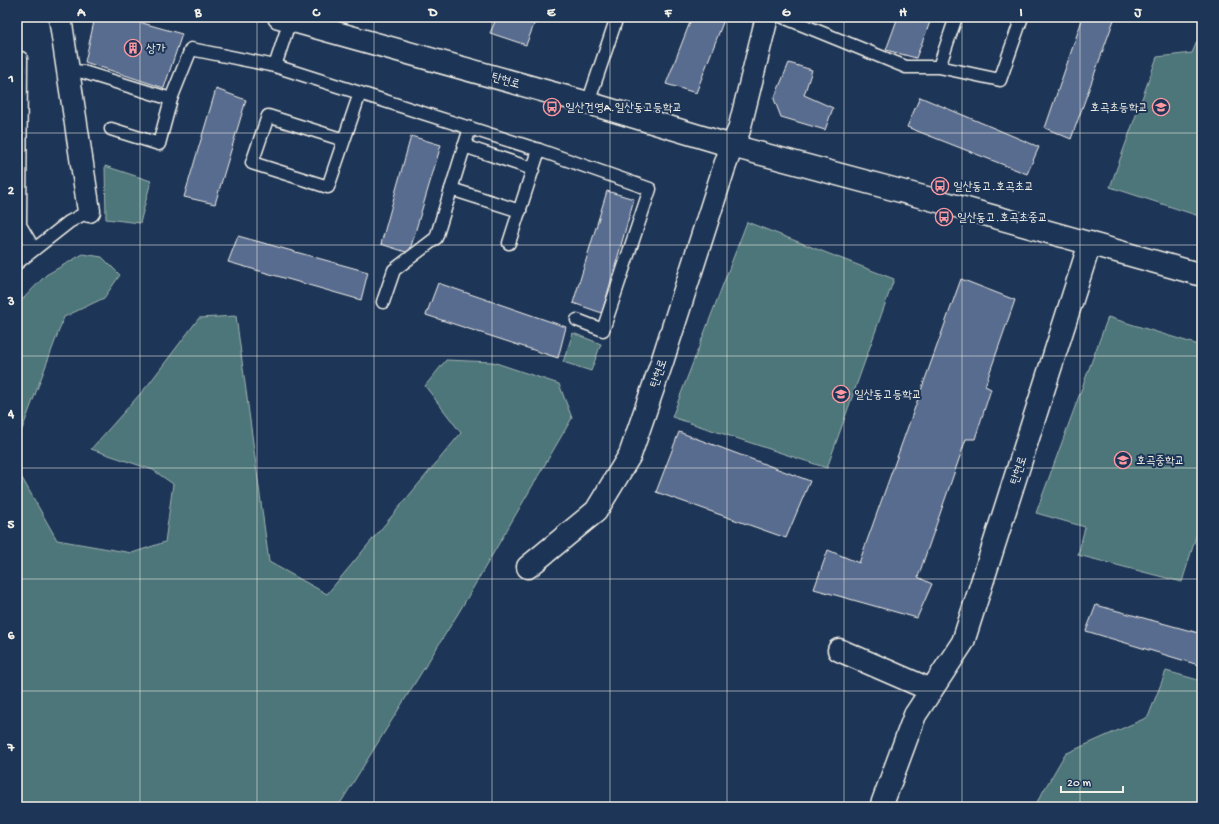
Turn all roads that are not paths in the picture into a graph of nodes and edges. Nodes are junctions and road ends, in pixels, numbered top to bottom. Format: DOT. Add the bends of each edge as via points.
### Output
graph roads {
  1 [pos="60,17"];
  2 [pos="617,17"];
  3 [pos="767,17"];
  4 [pos="783,17"];
  5 [pos="956,17"];
  6 [pos="1022,17"];
  7 [pos="284,18"];
  8 [pos="21,58"];
  9 [pos="275,66"];
  10 [pos="939,67"];
  11 [pos="68,70"];
  12 [pos="360,93"];
  13 [pos="171,99"];
  14 [pos="588,103"];
  15 [pos="470,128"];
  16 [pos="110,129"];
  17 [pos="344,140"];
  18 [pos="464,146"];
  19 [pos="732,146"];
  20 [pos="540,150"];
  21 [pos="533,169"];
  22 [pos="451,189"];
  23 [pos="89,211"];
  24 [pos="520,211"];
  25 [pos="509,242"];
  26 [pos="1090,243"];
  27 [pos="17,247"];
  28 [pos="34,249"];
  29 [pos="17,263"];
  30 [pos="1202,275"];
  31 [pos="383,302"];
  32 [pos="577,320"];
  33 [pos="528,567"];
  34 [pos="839,650"];
  35 [pos="931,690"];
  36 [pos="880,807"];
  1 -- 11 [label="street"];
  2 -- 14 [label="lane"];
  3 -- 19 [label="street, 탄현로"];
  4 -- 10 [label="lane" via="906,67"];
  5 -- 10 [label="lane"];
  6 -- 10 [label="lane" via="1000,80"];
  7 -- 9 [label="lane"];
  7 -- 14 [label="street, 탄현로"];
  8 -- 28 [label="lane" via="20,226"];
  9 -- 12 [label="lane"];
  9 -- 13 [label="lane" via="191,49"];
  11 -- 13 [label="lane" via="83,72"];
  11 -- 23 [label="street"];
  12 -- 15 [label="lane"];
  12 -- 17 [label="lane"];
  13 -- 16 [label="lane" via="159,144"];
  14 -- 19 [label="street, 탄현로"];
  15 -- 18 [label="lane"];
  15 -- 20 [label="lane"];
  17 -- 17 [label="lane" via="328,187 252,163 268,116"];
  18 -- 21 [label="lane"];
  18 -- 22 [label="lane"];
  19 -- 26 [label="street, 탄현로"];
  19 -- 33 [label="street, 탄현로" via="630,455 596,511"];
  20 -- 21 [label="lane"];
  20 -- 32 [label="lane" via="650,189 603,330"];
  21 -- 24 [label="lane"];
  22 -- 24 [label="lane"];
  22 -- 31 [label="lane" via="436,238 394,270"];
  23 -- 28 [label="lane" via="69,222"];
  24 -- 25 [label="lane"];
  26 -- 30 [label="street, 탄현로"];
  26 -- 35 [label="street, 탄현로" via="964,642"];
  27 -- 28 [label="lane"];
  28 -- 29 [label="lane"];
  34 -- 35 [label="street"];
  35 -- 36 [label="street, 탄현로" via="915,716"];
}
